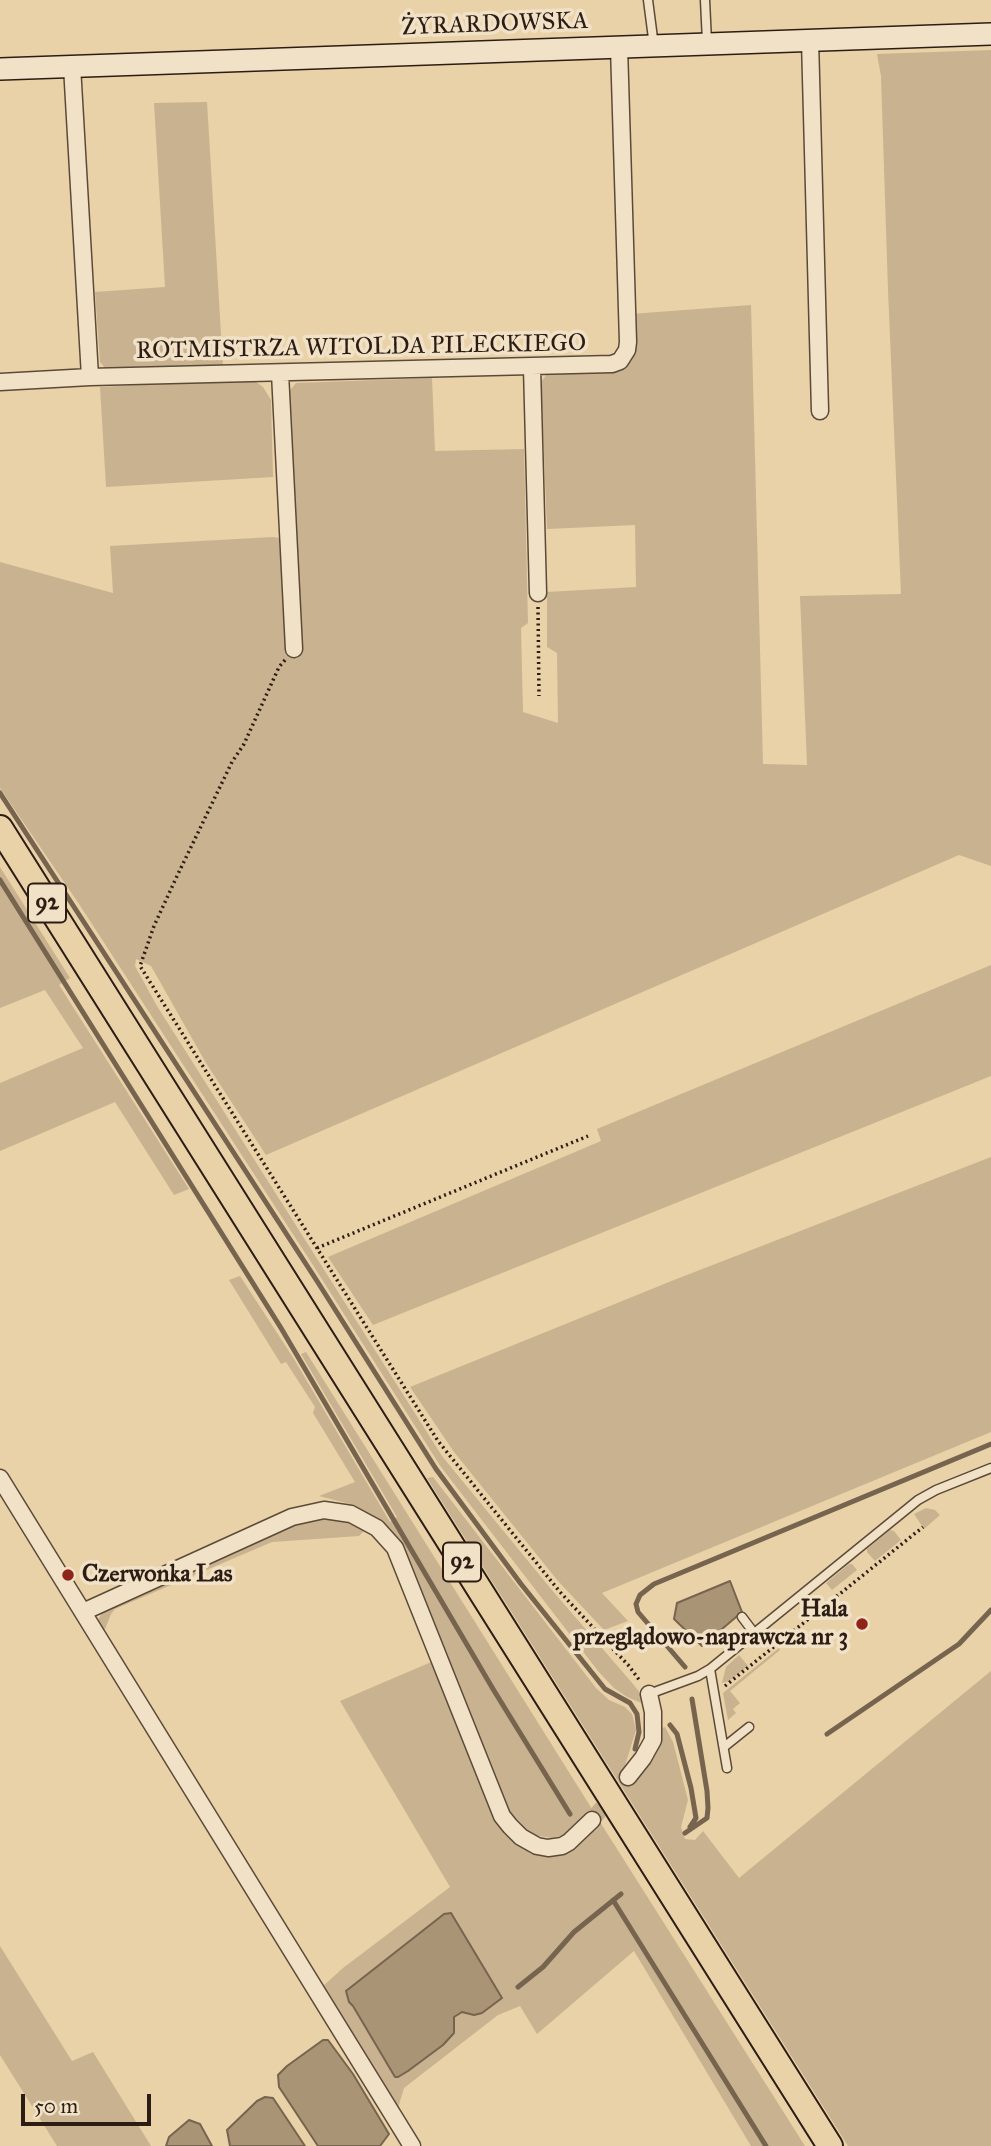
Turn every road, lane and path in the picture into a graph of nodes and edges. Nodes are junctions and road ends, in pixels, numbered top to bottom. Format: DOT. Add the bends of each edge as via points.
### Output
graph roads {
  1 [pos="648,0"];
  2 [pos="705,0"];
  3 [pos="991,34"];
  4 [pos="810,40"];
  5 [pos="707,44"];
  6 [pos="654,46"];
  7 [pos="619,47"];
  8 [pos="72,66"];
  9 [pos="0,69"];
  10 [pos="532,367"];
  11 [pos="280,373"];
  12 [pos="90,377"];
  13 [pos="0,382"];
  14 [pos="820,411"];
  15 [pos="538,593"];
  16 [pos="294,649"];
  17 [pos="539,696"];
  18 [pos="0,828"];
  19 [pos="588,1136"];
  20 [pos="317,1248"];
  21 [pos="991,1468"];
  22 [pos="2,1486"];
  23 [pos="923,1527"];
  24 [pos="83,1612"];
  25 [pos="742,1617"];
  26 [pos="754,1633"];
  27 [pos="779,1644"];
  28 [pos="783,1649"];
  29 [pos="710,1669"];
  30 [pos="715,1692"];
  31 [pos="649,1694"];
  32 [pos="749,1727"];
  33 [pos="724,1747"];
  34 [pos="727,1768"];
  35 [pos="628,1777"];
  36 [pos="592,1820"];
  37 [pos="412,2146"];
  38 [pos="830,2146"];
  1 -- 6 [label="lane"];
  2 -- 5 [label="lane"];
  3 -- 4 [label="main road, ŻYRARDOWSKA"];
  4 -- 5 [label="main road, ŻYRARDOWSKA"];
  4 -- 14 [label="street"];
  5 -- 6 [label="main road, ŻYRARDOWSKA"];
  6 -- 7 [label="main road, ŻYRARDOWSKA"];
  7 -- 8 [label="main road, ŻYRARDOWSKA"];
  7 -- 10 [label="street, ROTMISTRZA WITOLDA PILECKIEGO" via="627,350 612,364"];
  8 -- 9 [label="main road, ŻYRARDOWSKA"];
  8 -- 12 [label="street"];
  10 -- 11 [label="street, ROTMISTRZA WITOLDA PILECKIEGO"];
  10 -- 15 [label="street"];
  11 -- 12 [label="street, ROTMISTRZA WITOLDA PILECKIEGO"];
  11 -- 16 [label="street"];
  12 -- 13 [label="street, ROTMISTRZA WITOLDA PILECKIEGO"];
  15 -- 17 [label="path"];
  16 -- 20 [label="path" via="279,667 232,762 140,966"];
  18 -- 38 [label="main road, 92"];
  19 -- 20 [label="path"];
  20 -- 31 [label="path" via="438,1441"];
  21 -- 26 [label="lane" via="918,1500"];
  22 -- 24 [label="street"];
  23 -- 27 [label="path"];
  24 -- 36 [label="street" via="292,1517 324,1510 351,1514 377,1528 395,1548 502,1816 521,1837 548,1848 569,1842"];
  24 -- 37 [label="street"];
  25 -- 26 [label="lane"];
  26 -- 29 [label="lane"];
  27 -- 28 [label="path"];
  27 -- 30 [label="path"];
  29 -- 30 [label="lane"];
  29 -- 31 [label="lane"];
  30 -- 33 [label="lane"];
  31 -- 35 [label="street" via="653,1740"];
  32 -- 33 [label="lane"];
  33 -- 34 [label="lane"];
}
